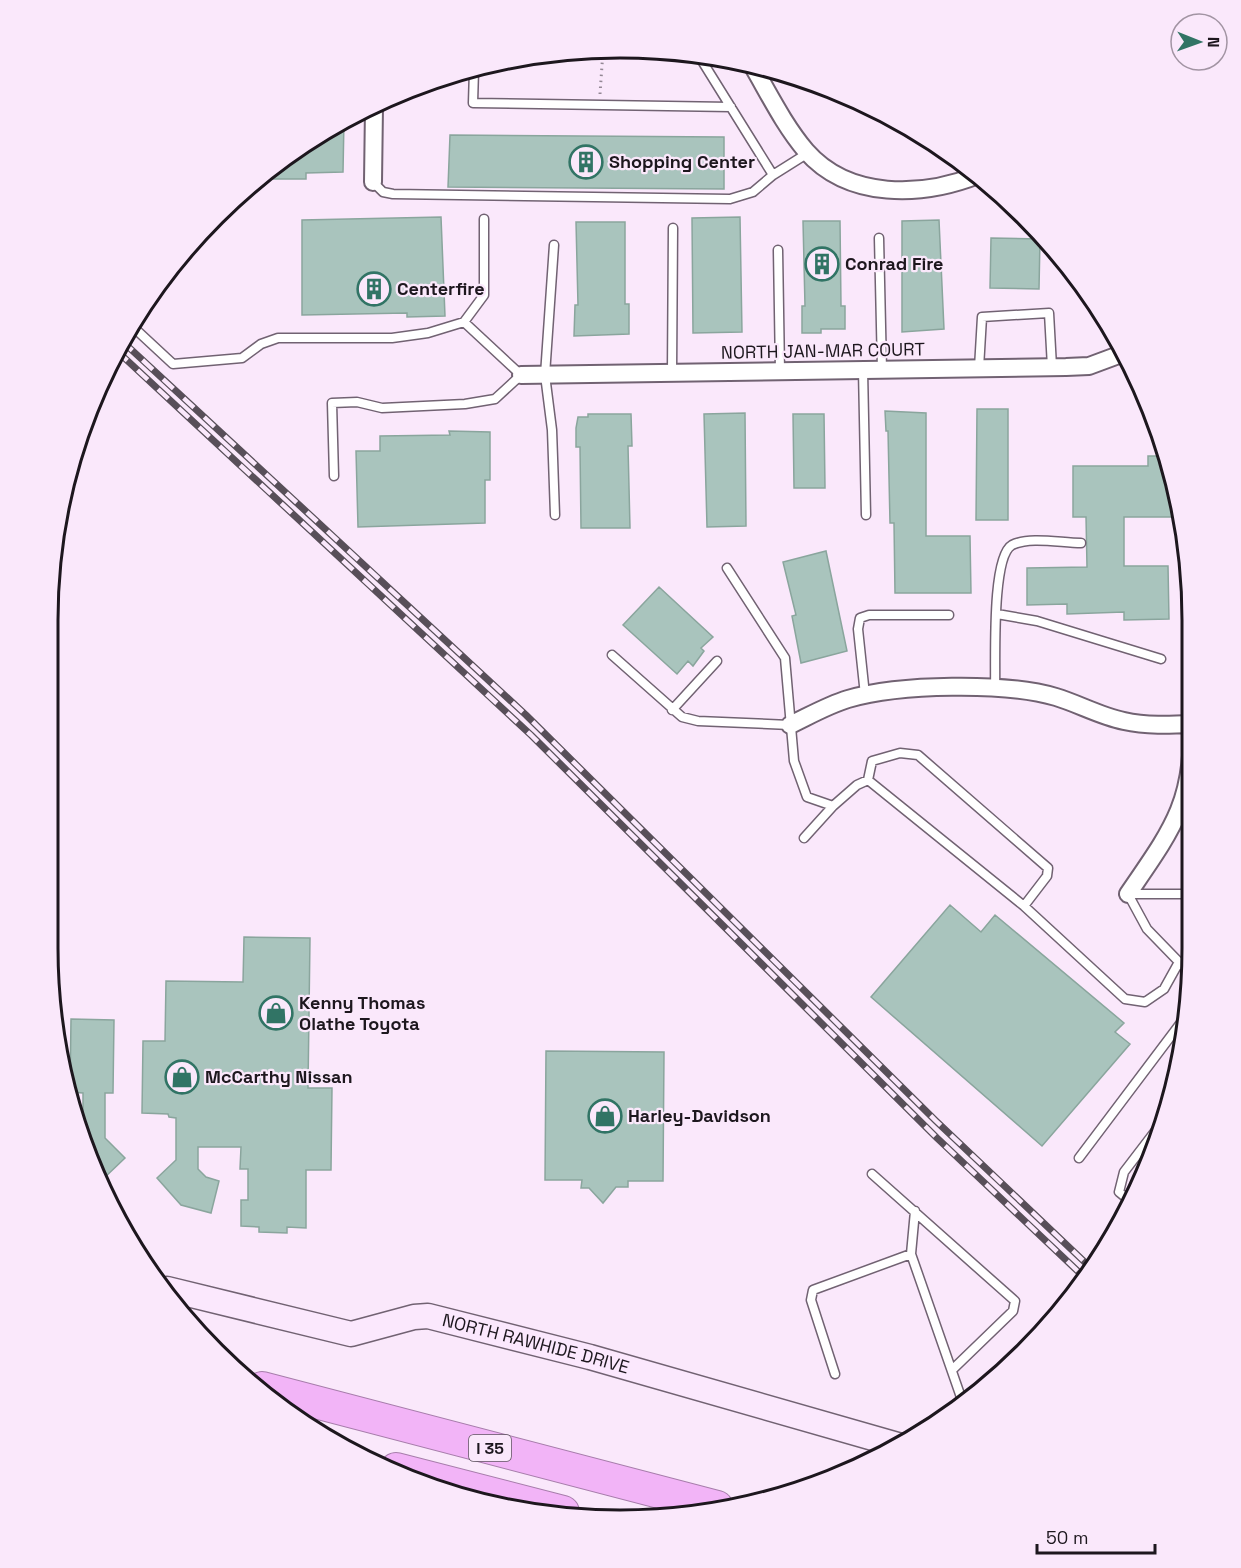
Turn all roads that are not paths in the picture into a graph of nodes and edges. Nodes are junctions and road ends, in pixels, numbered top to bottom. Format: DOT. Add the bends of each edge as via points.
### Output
graph roads {
  1 [pos="704,65"];
  2 [pos="759,76"];
  3 [pos="474,78"];
  4 [pos="731,107"];
  5 [pos="374,115"];
  6 [pos="808,153"];
  7 [pos="773,175"];
  8 [pos="967,178"];
  9 [pos="373,182"];
  10 [pos="484,219"];
  11 [pos="673,228"];
  12 [pos="879,238"];
  13 [pos="554,245"];
  14 [pos="778,250"];
  15 [pos="464,322"];
  16 [pos="138,332"];
  17 [pos="1116,356"];
  18 [pos="1052,367"];
  19 [pos="979,368"];
  20 [pos="863,370"];
  21 [pos="882,370"];
  22 [pos="780,371"];
  23 [pos="672,373"];
  24 [pos="520,375"];
  25 [pos="545,375"];
  26 [pos="334,476"];
  27 [pos="555,515"];
  28 [pos="866,515"];
  29 [pos="1081,543"];
  30 [pos="727,568"];
  31 [pos="997,614"];
  32 [pos="949,615"];
  33 [pos="612,655"];
  34 [pos="1161,658"];
  35 [pos="717,661"];
  36 [pos="995,688"];
  37 [pos="865,695"];
  38 [pos="672,710"];
  39 [pos="1182,724"];
  40 [pos="790,725"];
  41 [pos="868,780"];
  42 [pos="1182,802"];
  43 [pos="833,806"];
  44 [pos="804,837"];
  45 [pos="1128,894"];
  46 [pos="1182,894"];
  47 [pos="1024,906"];
  48 [pos="1179,963"];
  49 [pos="1182,965"];
  50 [pos="1177,1028"];
  51 [pos="1149,1140"];
  52 [pos="1079,1158"];
  53 [pos="872,1174"];
  54 [pos="1125,1197"];
  55 [pos="915,1211"];
  56 [pos="911,1254"];
  57 [pos="176,1291"];
  58 [pos="953,1370"];
  59 [pos="835,1374"];
  60 [pos="277,1392"];
  61 [pos="961,1395"];
  62 [pos="888,1442"];
  63 [pos="452,1483"];
  64 [pos="515,1500"];
  65 [pos="703,1503"];
  1 -- 4 [label="lane"];
  2 -- 6 [label="street"];
  3 -- 4 [label="lane" via="473,102"];
  4 -- 7 [label="lane"];
  5 -- 9 [label="street"];
  6 -- 7 [label="lane"];
  6 -- 8 [label="street" via="848,181 881,189 918,190"];
  7 -- 9 [label="lane" via="753,192 730,199 393,194 383,192"];
  10 -- 15 [label="lane" via="484,294"];
  11 -- 23 [label="lane"];
  12 -- 21 [label="lane"];
  13 -- 25 [label="lane"];
  14 -- 22 [label="lane"];
  15 -- 16 [label="lane" via="392,338 278,338 261,344 242,358 173,364"];
  15 -- 24 [label="lane"];
  17 -- 18 [label="street, NORTH JAN-MAR COURT" via="1089,366"];
  18 -- 19 [label="street, NORTH JAN-MAR COURT"];
  18 -- 19 [label="lane" via="1049,313 981,317"];
  19 -- 21 [label="street, NORTH JAN-MAR COURT"];
  20 -- 21 [label="street, NORTH JAN-MAR COURT"];
  20 -- 22 [label="street, NORTH JAN-MAR COURT"];
  20 -- 28 [label="lane"];
  22 -- 23 [label="street, NORTH JAN-MAR COURT"];
  23 -- 25 [label="street, NORTH JAN-MAR COURT"];
  24 -- 25 [label="street, NORTH JAN-MAR COURT"];
  24 -- 26 [label="lane" via="495,399 465,404 382,408 357,402 332,403"];
  25 -- 27 [label="lane" via="552,430"];
  29 -- 31 [label="lane" via="1025,542 1004,552 998,573"];
  30 -- 40 [label="lane" via="785,658"];
  31 -- 34 [label="lane" via="1037,621"];
  31 -- 36 [label="lane"];
  32 -- 37 [label="lane" via="860,618"];
  33 -- 38 [label="lane"];
  35 -- 38 [label="lane"];
  36 -- 37 [label="street" via="918,688"];
  36 -- 39 [label="street" via="1057,698 1124,721"];
  37 -- 40 [label="street"];
  38 -- 40 [label="lane" via="698,721"];
  40 -- 43 [label="lane" via="794,761 807,797"];
  41 -- 43 [label="lane"];
  41 -- 47 [label="lane"];
  41 -- 47 [label="lane" via="872,761 900,753 918,755 1048,868 1047,876"];
  42 -- 45 [label="street" via="1166,837"];
  43 -- 44 [label="lane"];
  45 -- 46 [label="lane"];
  45 -- 48 [label="lane" via="1147,929"];
  47 -- 48 [label="lane" via="1125,999 1145,1002 1164,989"];
  48 -- 49 [label="lane"];
  50 -- 52 [label="lane"];
  51 -- 54 [label="lane" via="1124,1172 1119,1192"];
  53 -- 55 [label="lane"];
  55 -- 56 [label="lane"];
  55 -- 58 [label="lane" via="1015,1302 1013,1311"];
  56 -- 58 [label="lane"];
  56 -- 59 [label="lane" via="813,1290 811,1300"];
  57 -- 62 [label="street, NORTH RAWHIDE DRIVE" via="351,1334 428,1316 590,1357"];
  58 -- 61 [label="lane"];
  60 -- 65 [label="highway, I 35"];
  63 -- 64 [label="highway, I 35"];
}
